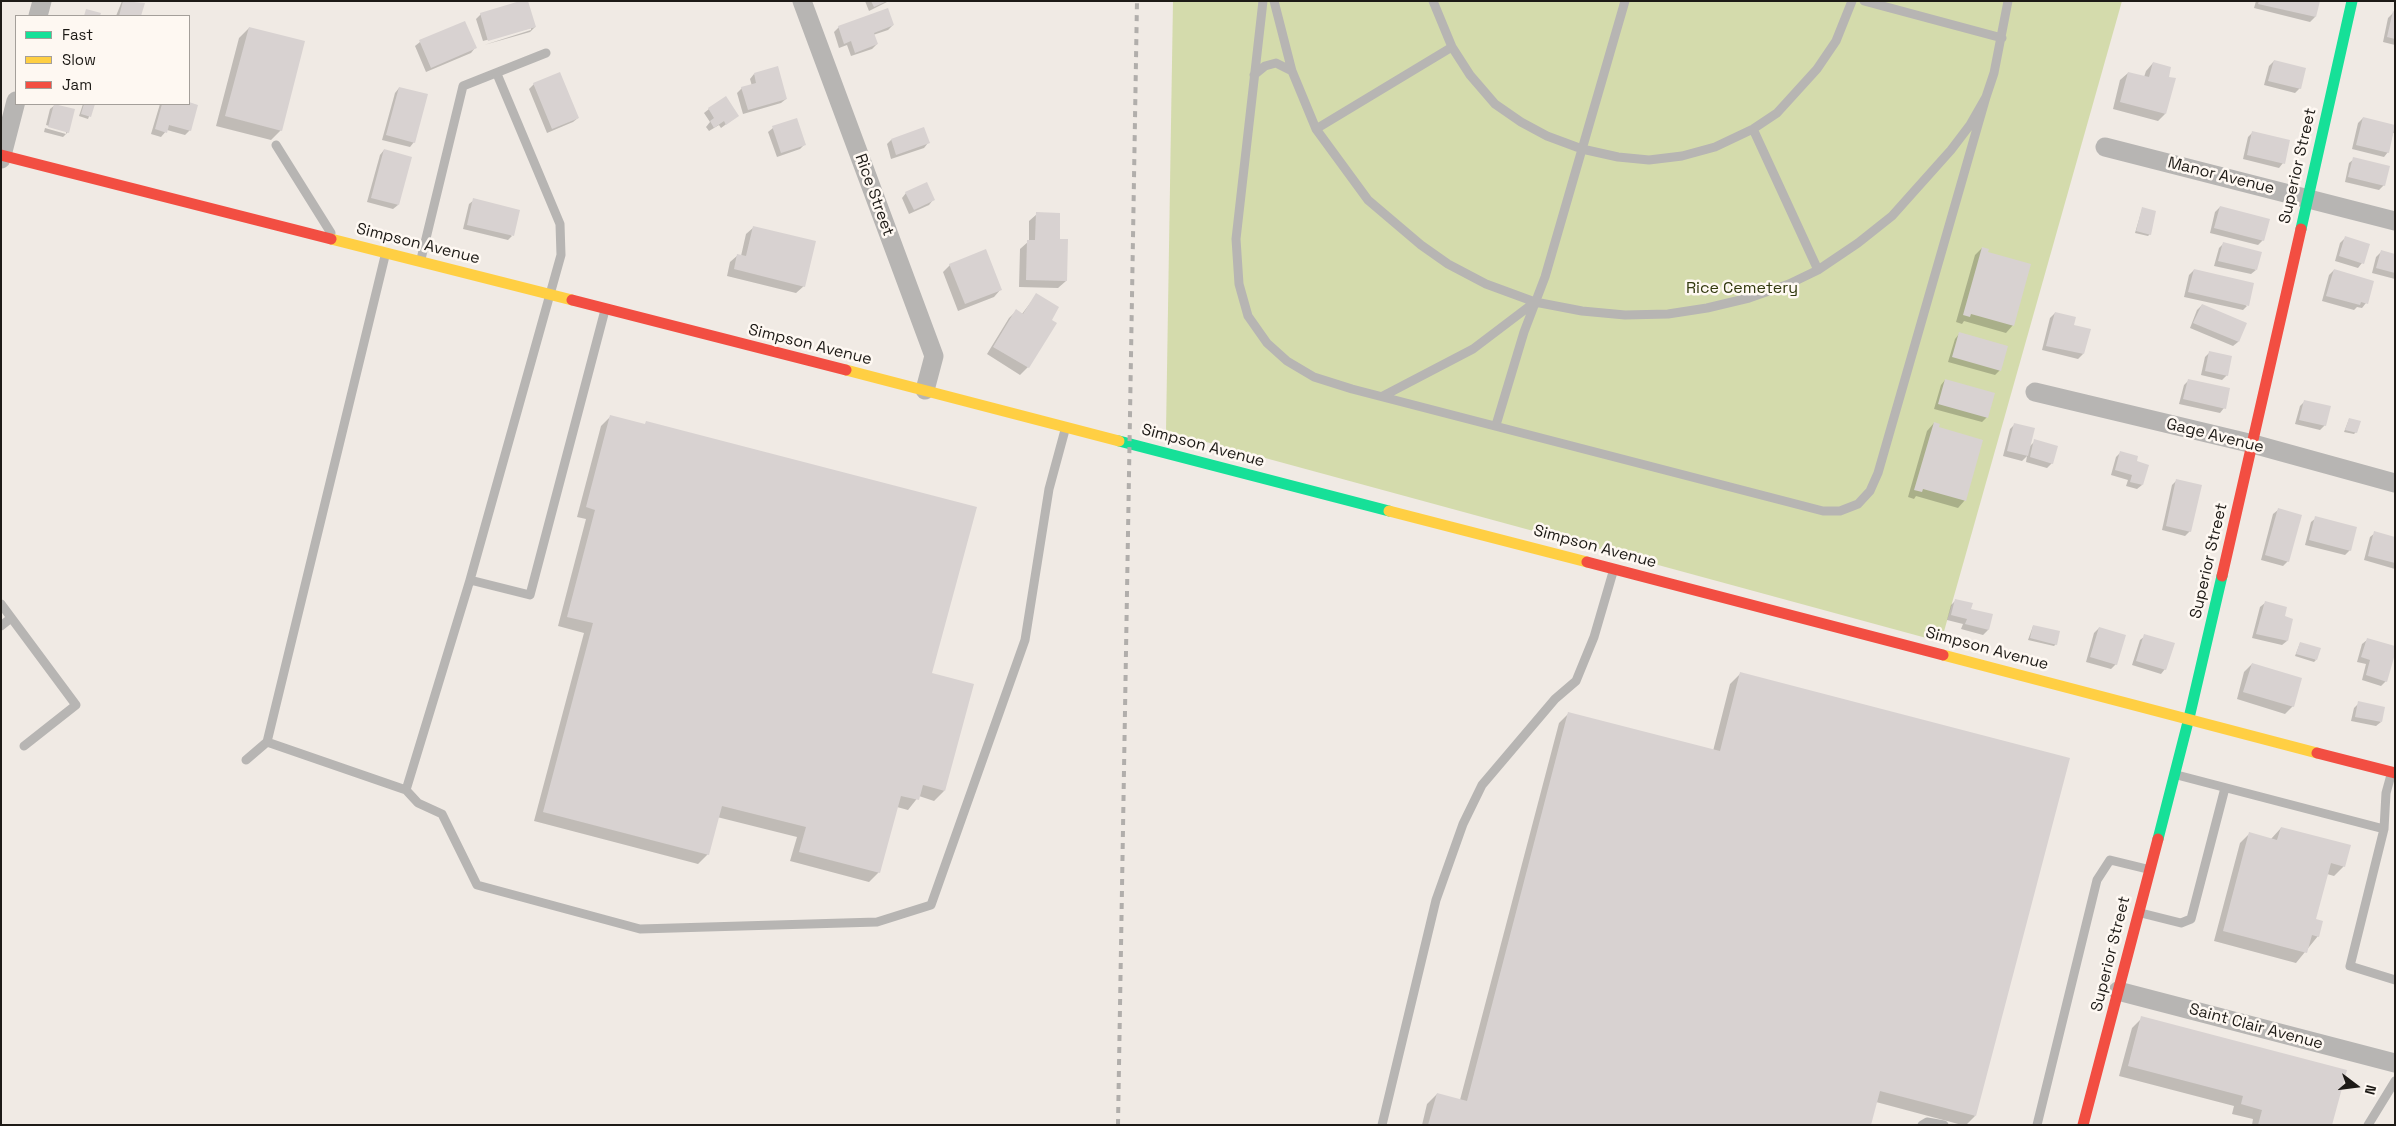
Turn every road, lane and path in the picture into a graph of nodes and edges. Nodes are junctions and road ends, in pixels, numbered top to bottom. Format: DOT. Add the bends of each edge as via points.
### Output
graph roads {
  1 [pos="42,1"];
  2 [pos="802,1"];
  3 [pos="1263,1"];
  4 [pos="1274,1"];
  5 [pos="1433,1"];
  6 [pos="1625,1"];
  7 [pos="1852,1"];
  8 [pos="1864,1"];
  9 [pos="2008,1"];
  10 [pos="2352,1"];
  11 [pos="38,15"];
  12 [pos="2002,38"];
  13 [pos="1452,47"];
  14 [pos="546,53"];
  15 [pos="1292,71"];
  16 [pos="497,74"];
  17 [pos="1254,75"];
  18 [pos="1986,97"];
  19 [pos="15,105"];
  20 [pos="1316,129"];
  21 [pos="1753,130"];
  22 [pos="276,145"];
  23 [pos="2105,147"];
  24 [pos="1582,149"];
  25 [pos="2,156"];
  26 [pos="2308,198"];
  27 [pos="2395,221"];
  28 [pos="335,240"];
  29 [pos="385,253"];
  30 [pos="420,262"];
  31 [pos="1818,270"];
  32 [pos="548,295"];
  33 [pos="1535,302"];
  34 [pos="605,309"];
  35 [pos="925,390"];
  36 [pos="2035,392"];
  37 [pos="1383,396"];
  38 [pos="1496,426"];
  39 [pos="1066,427"];
  40 [pos="2254,444"];
  41 [pos="2395,483"];
  42 [pos="1614,569"];
  43 [pos="470,580"];
  44 [pos="1,604"];
  45 [pos="11,618"];
  46 [pos="1,626"];
  47 [pos="2189,718"];
  48 [pos="268,742"];
  49 [pos="24,746"];
  50 [pos="246,760"];
  51 [pos="2393,772"];
  52 [pos="2174,774"];
  53 [pos="2225,788"];
  54 [pos="406,790"];
  55 [pos="2384,829"];
  56 [pos="2149,869"];
  57 [pos="2138,912"];
  58 [pos="2395,980"];
  59 [pos="2118,991"];
  60 [pos="2395,1063"];
  61 [pos="2395,1081"];
  62 [pos="1382,1125"];
  63 [pos="1922,1125"];
  64 [pos="1944,1125"];
  65 [pos="2037,1125"];
  66 [pos="2083,1125"];
  67 [pos="2368,1125"];
  1 -- 11 [label="street"];
  2 -- 35 [label="street, Rice Street" via="934,356"];
  3 -- 17 [label="lane"];
  4 -- 15 [label="lane"];
  5 -- 13 [label="lane"];
  6 -- 24 [label="lane"];
  7 -- 21 [label="lane" via="1836,41 1817,69 1776,114"];
  8 -- 12 [label="lane"];
  9 -- 12 [label="lane"];
  10 -- 26 [label="street, Superior Street"];
  12 -- 18 [label="lane"];
  13 -- 20 [label="lane"];
  13 -- 24 [label="lane" via="1495,104 1547,136"];
  14 -- 16 [label="lane"];
  15 -- 17 [label="lane" via="1276,63 1265,66"];
  15 -- 20 [label="lane"];
  16 -- 30 [label="lane" via="463,86"];
  16 -- 32 [label="lane" via="560,224 561,255"];
  17 -- 37 [label="lane" via="1236,239 1239,284 1248,316 1267,343 1287,361 1314,377"];
  18 -- 31 [label="lane" via="1952,150 1892,216"];
  18 -- 38 [label="lane" via="1878,472 1870,491 1858,504 1840,511 1823,511"];
  19 -- 25 [label="street"];
  20 -- 33 [label="lane" via="1368,200 1421,245 1486,284"];
  21 -- 24 [label="lane" via="1715,147 1649,160"];
  21 -- 31 [label="lane"];
  22 -- 28 [label="lane"];
  23 -- 26 [label="street, Manor Avenue"];
  24 -- 33 [label="lane"];
  25 -- 28 [label="street, Simpson Avenue"];
  26 -- 27 [label="street, Manor Avenue"];
  26 -- 40 [label="street, Superior Street"];
  28 -- 29 [label="street, Simpson Avenue"];
  29 -- 30 [label="street, Simpson Avenue"];
  29 -- 48 [label="lane"];
  30 -- 32 [label="street, Simpson Avenue"];
  31 -- 33 [label="lane" via="1749,298 1668,314 1626,315"];
  32 -- 34 [label="street, Simpson Avenue"];
  32 -- 43 [label="lane"];
  33 -- 37 [label="lane" via="1473,348"];
  33 -- 38 [label="lane"];
  34 -- 35 [label="street, Simpson Avenue"];
  34 -- 43 [label="lane" via="530,595"];
  35 -- 39 [label="street, Simpson Avenue"];
  36 -- 40 [label="street, Gage Avenue"];
  37 -- 38 [label="lane"];
  39 -- 42 [label="street, Simpson Avenue"];
  39 -- 54 [label="lane" via="1050,489 1024,640 931,905 877,922 640,929 477,885 442,814 418,803"];
  40 -- 41 [label="street, Gage Avenue"];
  40 -- 47 [label="street, Superior Street"];
  42 -- 47 [label="street, Simpson Avenue"];
  42 -- 62 [label="lane" via="1594,637 1576,681 1555,699 1482,785 1463,824 1436,900"];
  43 -- 54 [label="lane"];
  44 -- 45 [label="lane"];
  45 -- 46 [label="lane"];
  45 -- 49 [label="lane" via="76,705"];
  47 -- 51 [label="street, Simpson Avenue"];
  47 -- 52 [label="street, Superior Street"];
  48 -- 50 [label="lane"];
  48 -- 54 [label="lane"];
  51 -- 55 [label="lane" via="2386,794"];
  52 -- 53 [label="lane"];
  52 -- 56 [label="street, Superior Street"];
  53 -- 55 [label="lane"];
  53 -- 57 [label="lane" via="2191,919 2181,923"];
  55 -- 58 [label="lane" via="2350,966"];
  56 -- 57 [label="street, Superior Street"];
  56 -- 65 [label="lane" via="2110,860 2097,880"];
  57 -- 59 [label="street, Superior Street"];
  59 -- 60 [label="street, Saint Clair Avenue"];
  59 -- 66 [label="street, Superior Street"];
  61 -- 67 [label="lane"];
  63 -- 64 [label="lane" via="1927,1122"];
}
